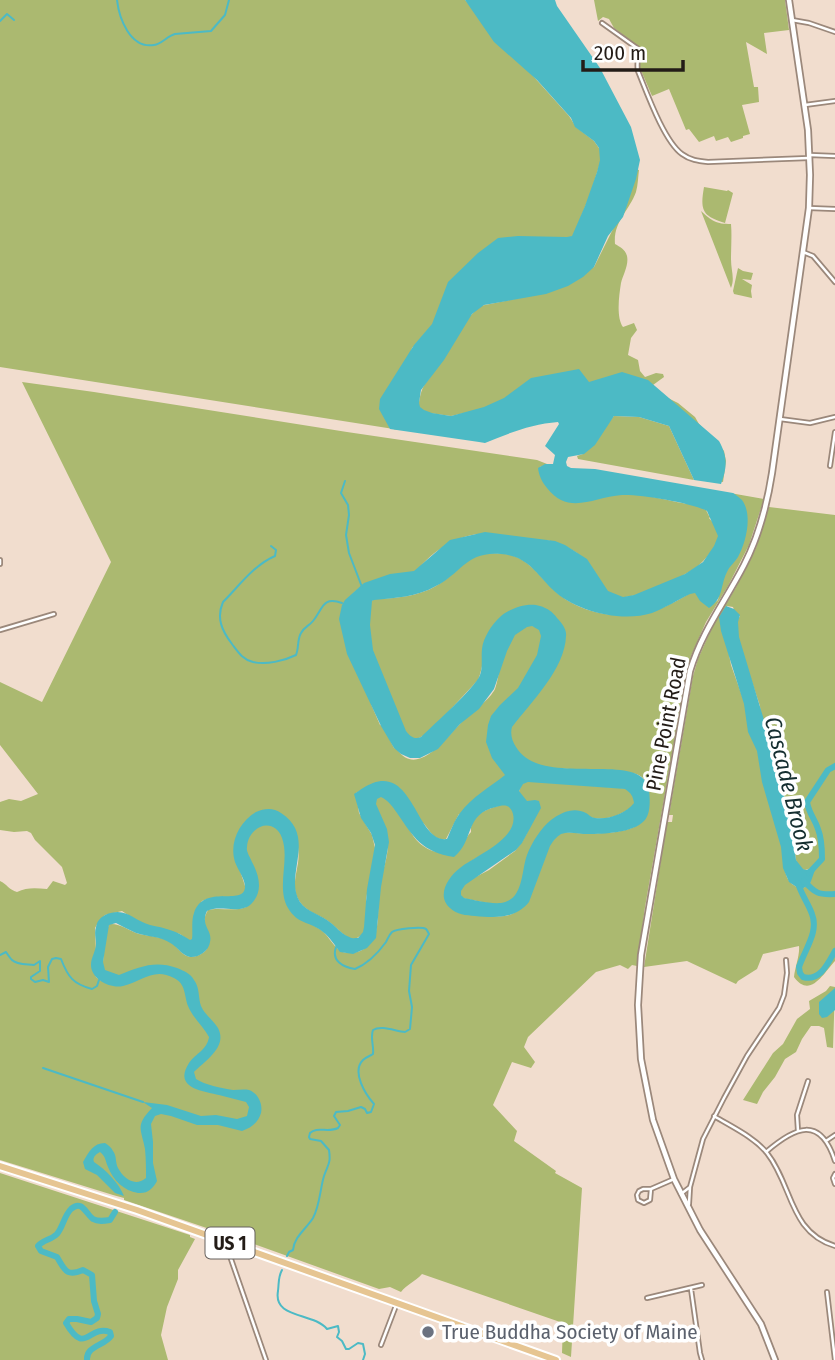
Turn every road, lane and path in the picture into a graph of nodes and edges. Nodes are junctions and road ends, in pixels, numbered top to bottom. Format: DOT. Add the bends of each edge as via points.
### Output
graph roads {
  1 [pos="789,0"];
  2 [pos="792,20"];
  3 [pos="602,23"];
  4 [pos="611,23"];
  5 [pos="608,28"];
  6 [pos="835,32"];
  7 [pos="835,101"];
  8 [pos="805,105"];
  9 [pos="809,156"];
  10 [pos="835,156"];
  11 [pos="808,208"];
  12 [pos="835,209"];
  13 [pos="803,252"];
  14 [pos="835,282"];
  15 [pos="835,416"];
  16 [pos="780,419"];
  17 [pos="835,432"];
  18 [pos="830,466"];
  19 [pos="54,614"];
  20 [pos="0,630"];
  21 [pos="786,960"];
  22 [pos="808,1081"];
  23 [pos="805,1090"];
  24 [pos="810,1093"];
  25 [pos="714,1116"];
  26 [pos="797,1130"];
  27 [pos="835,1135"];
  28 [pos="826,1141"];
  29 [pos="766,1152"];
  30 [pos="835,1161"];
  31 [pos="0,1166"];
  32 [pos="835,1174"];
  33 [pos="674,1179"];
  34 [pos="835,1184"];
  35 [pos="690,1186"];
  36 [pos="651,1189"];
  37 [pos="681,1194"];
  38 [pos="688,1207"];
  39 [pos="229,1243"];
  40 [pos="835,1246"];
  41 [pos="702,1284"];
  42 [pos="691,1289"];
  43 [pos="827,1292"];
  44 [pos="647,1298"];
  45 [pos="397,1303"];
  46 [pos="382,1345"];
  47 [pos="776,1359"];
  48 [pos="267,1360"];
  49 [pos="556,1360"];
  50 [pos="702,1360"];
  51 [pos="835,1360"];
  1 -- 2 [label="main road, Pine Point Road"];
  2 -- 6 [label="street"];
  2 -- 8 [label="main road, Pine Point Road"];
  3 -- 5 [label="street"];
  4 -- 5 [label="street"];
  5 -- 9 [label="street" via="637,48 638,71 670,141 689,159 720,162"];
  7 -- 8 [label="street"];
  8 -- 9 [label="main road, Pine Point Road"];
  9 -- 10 [label="street"];
  9 -- 11 [label="main road, Pine Point Road"];
  11 -- 12 [label="street"];
  11 -- 13 [label="main road, Pine Point Road"];
  13 -- 14 [label="street" via="813,256"];
  13 -- 16 [label="main road, Pine Point Road"];
  15 -- 16 [label="street" via="810,423"];
  16 -- 33 [label="main road, Pine Point Road" via="760,527 704,634 691,671 641,954 638,1021 643,1072 655,1128"];
  17 -- 18 [label="street"];
  19 -- 20 [label="street"];
  21 -- 25 [label="street" via="779,1008"];
  22 -- 23 [label="street"];
  23 -- 24 [label="street"];
  23 -- 26 [label="street"];
  25 -- 29 [label="street"];
  25 -- 35 [label="street" via="700,1146"];
  26 -- 28 [label="street"];
  26 -- 29 [label="street"];
  27 -- 28 [label="street"];
  28 -- 30 [label="street"];
  29 -- 40 [label="street" via="801,1222 818,1239"];
  31 -- 39 [label="main road, US 1"];
  32 -- 34 [label="street"];
  33 -- 36 [label="street"];
  33 -- 37 [label="main road, Pine Point Road"];
  35 -- 37 [label="street"];
  35 -- 38 [label="street"];
  36 -- 36 [label="street" via="648,1201 638,1200 639,1191"];
  37 -- 38 [label="main road, Pine Point Road"];
  38 -- 47 [label="main road, Pine Point Road" via="757,1316"];
  39 -- 45 [label="main road, US 1"];
  39 -- 48 [label="street"];
  41 -- 42 [label="street"];
  42 -- 44 [label="street"];
  42 -- 50 [label="street"];
  43 -- 51 [label="street"];
  45 -- 46 [label="street"];
  45 -- 49 [label="main road, US 1"];
}
